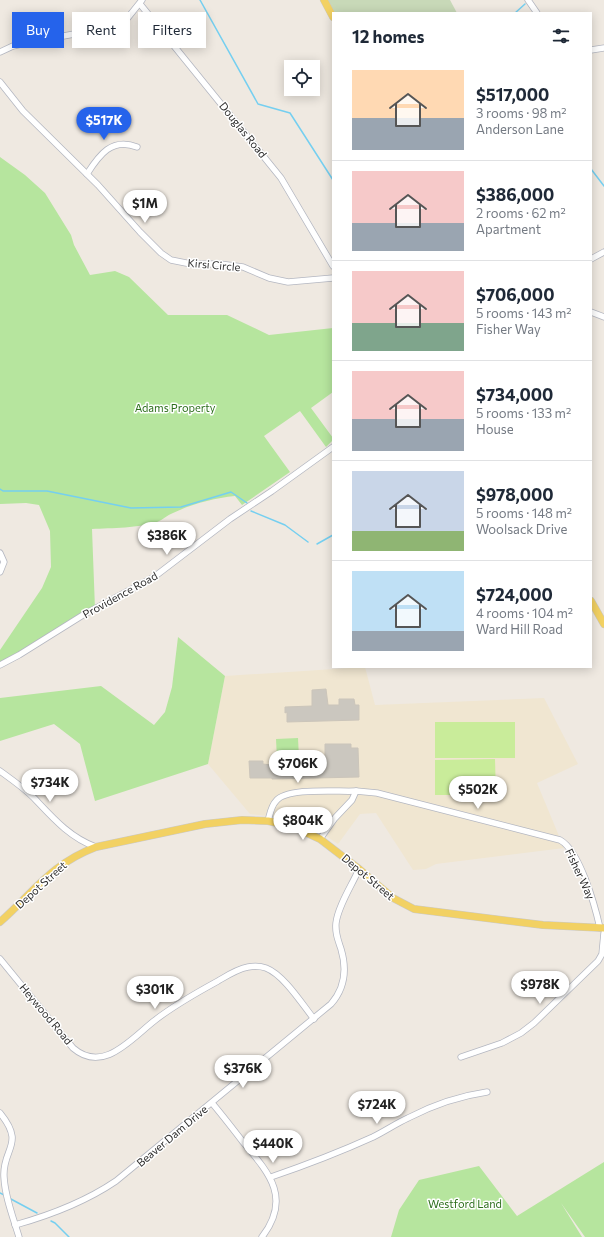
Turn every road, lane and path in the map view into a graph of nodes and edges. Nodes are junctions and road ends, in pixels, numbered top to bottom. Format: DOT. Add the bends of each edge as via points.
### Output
graph roads {
  1 [pos="324,0"];
  2 [pos="528,0"];
  3 [pos="141,2"];
  4 [pos="536,12"];
  5 [pos="332,15"];
  6 [pos="604,48"];
  7 [pos="592,50"];
  8 [pos="0,52"];
  9 [pos="0,82"];
  10 [pos="137,147"];
  11 [pos="87,174"];
  12 [pos="604,252"];
  13 [pos="592,258"];
  14 [pos="332,264"];
  15 [pos="332,278"];
  16 [pos="592,312"];
  17 [pos="604,317"];
  18 [pos="332,449"];
  19 [pos="0,553"];
  20 [pos="0,572"];
  21 [pos="592,603"];
  22 [pos="604,624"];
  23 [pos="0,665"];
  24 [pos="0,771"];
  25 [pos="356,791"];
  26 [pos="268,821"];
  27 [pos="320,839"];
  28 [pos="96,848"];
  29 [pos="359,869"];
  30 [pos="0,922"];
  31 [pos="603,930"];
  32 [pos="0,959"];
  33 [pos="314,1019"];
  34 [pos="461,1057"];
  35 [pos="487,1092"];
  36 [pos="212,1103"];
  37 [pos="0,1113"];
  38 [pos="271,1177"];
  39 [pos="15,1225"];
  40 [pos="19,1237"];
  41 [pos="262,1237"];
  1 -- 5 [label="main road"];
  2 -- 4 [label="street"];
  3 -- 8 [label="street" via="126,20 117,26 26,42"];
  3 -- 14 [label="street, Douglas Road" via="281,178"];
  6 -- 7 [label="street"];
  9 -- 11 [label="street, Kirsi Circle" via="23,112"];
  10 -- 11 [label="street" via="124,143 114,145 99,158"];
  11 -- 15 [label="street, Kirsi Circle" via="140,232 171,260 191,264 243,267 269,278 288,282"];
  12 -- 13 [label="street"];
  16 -- 17 [label="street"];
  18 -- 23 [label="street, Providence Road" via="230,519 154,577 83,615"];
  19 -- 20 [label="street" via="4,562"];
  21 -- 22 [label="main road"];
  24 -- 28 [label="street" via="30,794 61,826"];
  25 -- 26 [label="street, Fisher Way" via="287,794 273,805"];
  25 -- 27 [label="street" via="352,800"];
  25 -- 31 [label="street, Fisher Way" via="377,793 563,842 571,851 588,887"];
  26 -- 27 [label="main road, Depot Street" via="292,826"];
  26 -- 28 [label="main road, Depot Street" via="212,823"];
  27 -- 29 [label="main road, Depot Street"];
  28 -- 30 [label="main road, Depot Street" via="74,856 56,868"];
  29 -- 31 [label="main road, Depot Street" via="393,898 414,909"];
  29 -- 33 [label="street, Beaver Dam Drive" via="336,923 344,963 343,984 334,1001"];
  31 -- 34 [label="street" via="602,954 598,961 534,1023 502,1044"];
  32 -- 33 [label="street, Heywood Road" via="73,1048 90,1057 103,1056 118,1050 175,1006 233,972 248,967 261,967 275,974"];
  33 -- 36 [label="street, Beaver Dam Drive"];
  35 -- 38 [label="street" via="438,1105 346,1149"];
  36 -- 38 [label="street"];
  36 -- 39 [label="street, Beaver Dam Drive" via="108,1186 52,1214"];
  37 -- 39 [label="street" via="9,1126 13,1142 5,1164 4,1176"];
  38 -- 41 [label="street" via="276,1197 275,1209"];
  39 -- 40 [label="street"];
}
